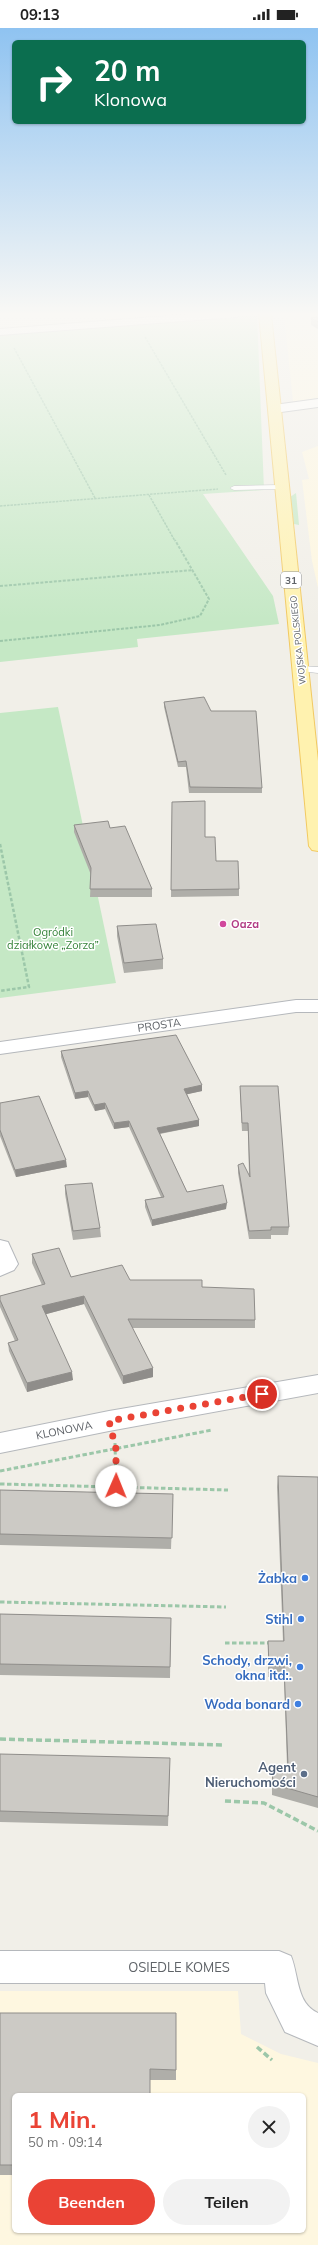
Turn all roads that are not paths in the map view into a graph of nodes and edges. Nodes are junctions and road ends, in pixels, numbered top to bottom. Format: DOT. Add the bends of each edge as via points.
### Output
graph roads {
  1 [pos="275,417"];
  2 [pos="282,487"];
  3 [pos="234,488"];
  4 [pos="301,669"];
  5 [pos="318,670"];
  6 [pos="314,764"];
  7 [pos="318,846"];
  8 [pos="318,1006"];
  9 [pos="0,1048"];
  10 [pos="0,1248"];
  11 [pos="0,1268"];
  12 [pos="318,1384"];
  13 [pos="0,1443"];
  14 [pos="0,1968"];
  15 [pos="318,2030"];
  1 -- 2 [label="main road, WOJSKA POLSKIEGO / 31"];
  2 -- 3 [label="lane"];
  2 -- 4 [label="main road, WOJSKA POLSKIEGO / 31"];
  4 -- 5 [label="lane"];
  4 -- 6 [label="main road, WOJSKA POLSKIEGO / 31"];
  6 -- 7 [label="main road, WOJSKA POLSKIEGO / 31"];
  8 -- 9 [label="street, PROSTA" via="296,1006"];
  10 -- 11 [label="street" via="6,1264"];
  12 -- 13 [label="street, KLONOWA"];
  14 -- 15 [label="street, OSIEDLE KOMES" via="279,1967 282,1993 297,2020"];
}
